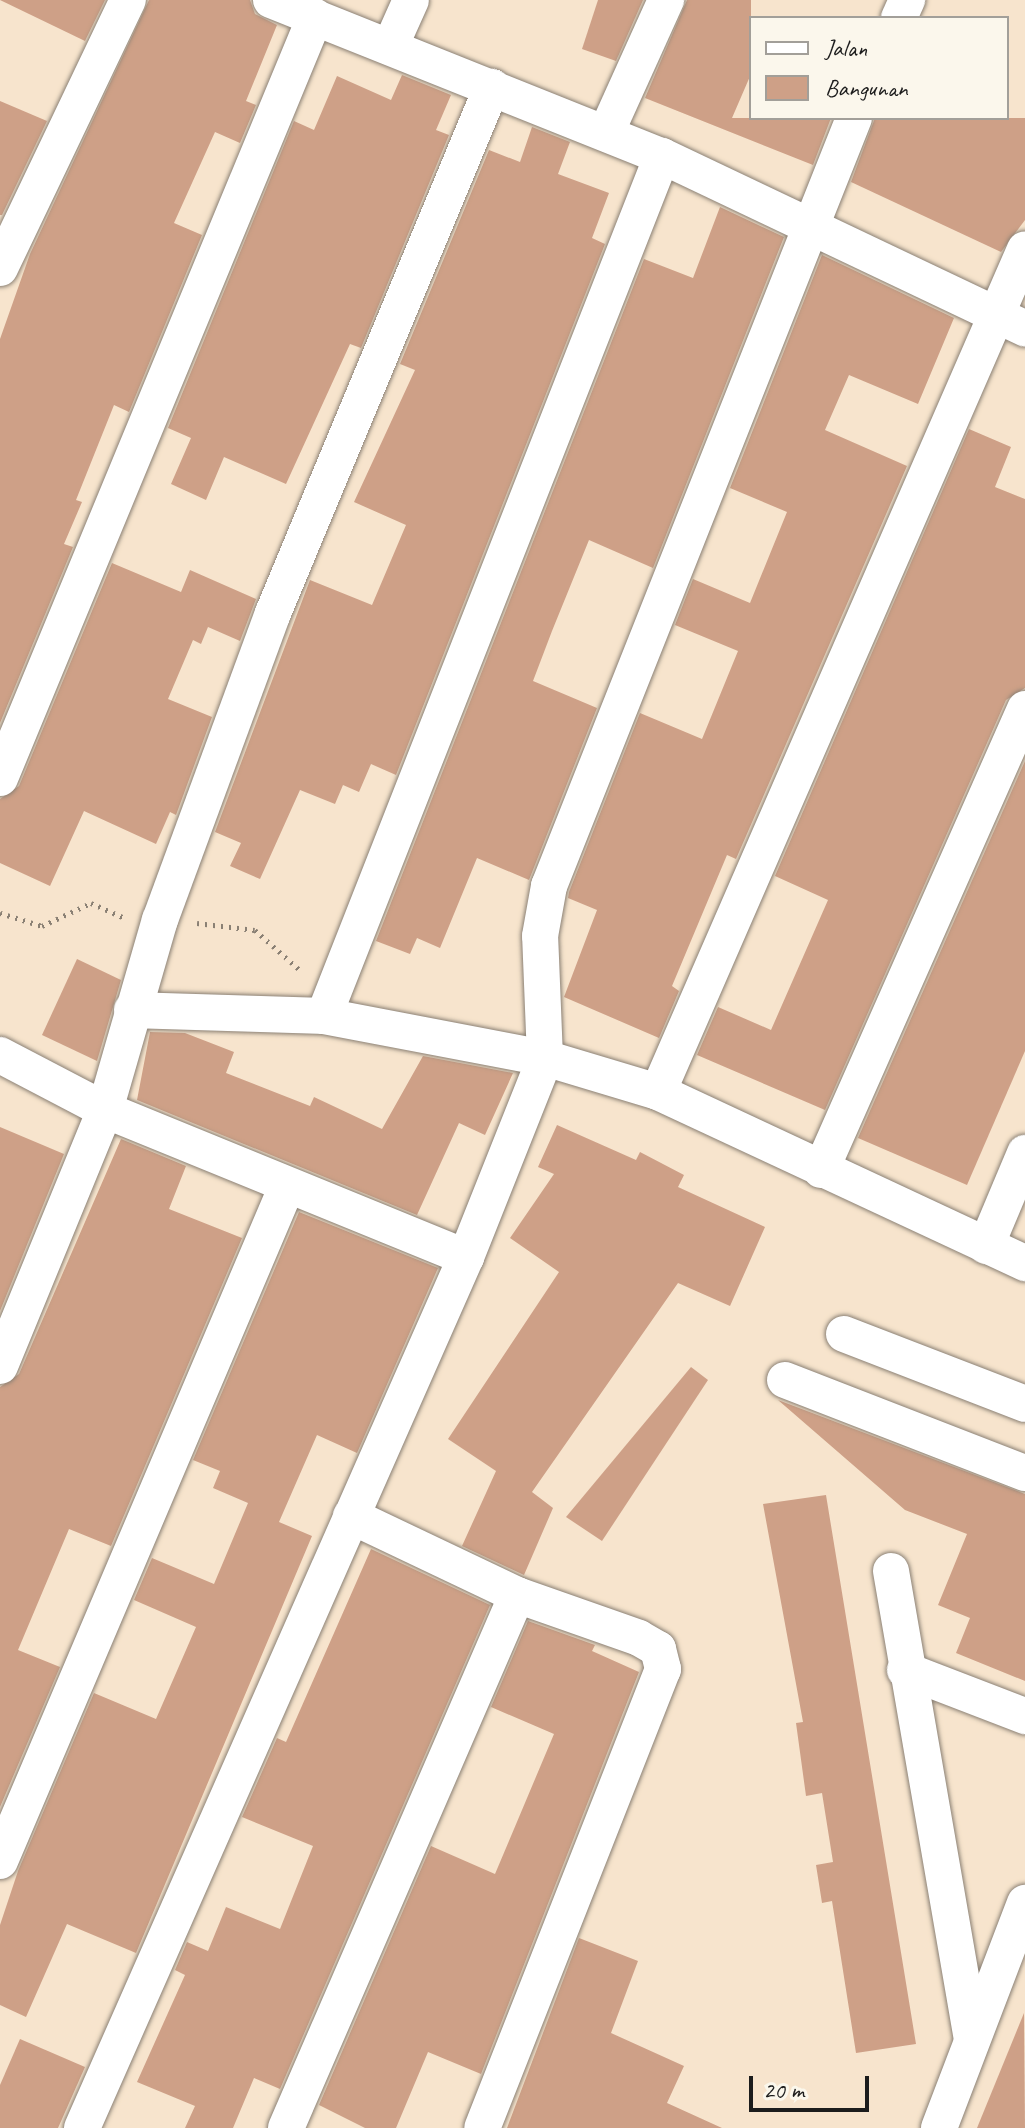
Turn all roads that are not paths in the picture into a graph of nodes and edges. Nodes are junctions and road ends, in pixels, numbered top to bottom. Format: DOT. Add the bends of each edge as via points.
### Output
graph roads {
  1 [pos="128,0"];
  2 [pos="271,0"];
  3 [pos="411,0"];
  4 [pos="666,0"];
  5 [pos="315,17"];
  6 [pos="390,47"];
  7 [pos="492,87"];
  8 [pos="853,120"];
  9 [pos="606,133"];
  10 [pos="662,156"];
  11 [pos="806,224"];
  12 [pos="1025,249"];
  13 [pos="0,268"];
  14 [pos="1010,321"];
  15 [pos="1025,709"];
  16 [pos="0,778"];
  17 [pos="132,1010"];
  18 [pos="324,1016"];
  19 [pos="0,1055"];
  20 [pos="545,1058"];
  21 [pos="658,1092"];
  22 [pos="105,1110"];
  23 [pos="1025,1153"];
  24 [pos="821,1170"];
  25 [pos="287,1186"];
  26 [pos="986,1246"];
  27 [pos="466,1257"];
  28 [pos="1025,1263"];
  29 [pos="844,1334"];
  30 [pos="0,1366"];
  31 [pos="785,1380"];
  32 [pos="1025,1404"];
  33 [pos="1025,1473"];
  34 [pos="351,1516"];
  35 [pos="891,1571"];
  36 [pos="517,1595"];
  37 [pos="905,1670"];
  38 [pos="1025,1716"];
  39 [pos="0,1861"];
  40 [pos="1025,1903"];
  41 [pos="972,2040"];
  42 [pos="82,2128"];
  43 [pos="286,2128"];
  44 [pos="482,2128"];
  45 [pos="939,2128"];
  1 -- 13 [label="street"];
  2 -- 5 [label="street"];
  3 -- 6 [label="street"];
  4 -- 9 [label="street"];
  5 -- 6 [label="street"];
  5 -- 16 [label="street"];
  6 -- 7 [label="street"];
  7 -- 9 [label="street"];
  7 -- 17 [label="street" via="273,613"];
  8 -- 11 [label="street"];
  9 -- 10 [label="street"];
  10 -- 11 [label="street"];
  10 -- 18 [label="street"];
  11 -- 14 [label="street"];
  11 -- 20 [label="street" via="549,886 540,936"];
  12 -- 14 [label="street"];
  14 -- 21 [label="street"];
  15 -- 24 [label="street"];
  17 -- 18 [label="street"];
  17 -- 22 [label="street"];
  18 -- 20 [label="street"];
  19 -- 22 [label="street"];
  20 -- 21 [label="street"];
  20 -- 27 [label="street"];
  21 -- 24 [label="street"];
  22 -- 25 [label="street"];
  22 -- 30 [label="street"];
  23 -- 26 [label="street"];
  24 -- 26 [label="street"];
  25 -- 27 [label="street"];
  25 -- 39 [label="street"];
  26 -- 28 [label="street"];
  27 -- 34 [label="street"];
  29 -- 32 [label="street"];
  31 -- 33 [label="street"];
  34 -- 36 [label="street"];
  34 -- 42 [label="street"];
  35 -- 37 [label="street"];
  36 -- 43 [label="street"];
  36 -- 44 [label="street" via="639,1638 658,1649 663,1669"];
  37 -- 38 [label="street"];
  37 -- 41 [label="street"];
  40 -- 41 [label="street"];
  41 -- 45 [label="street"];
}
